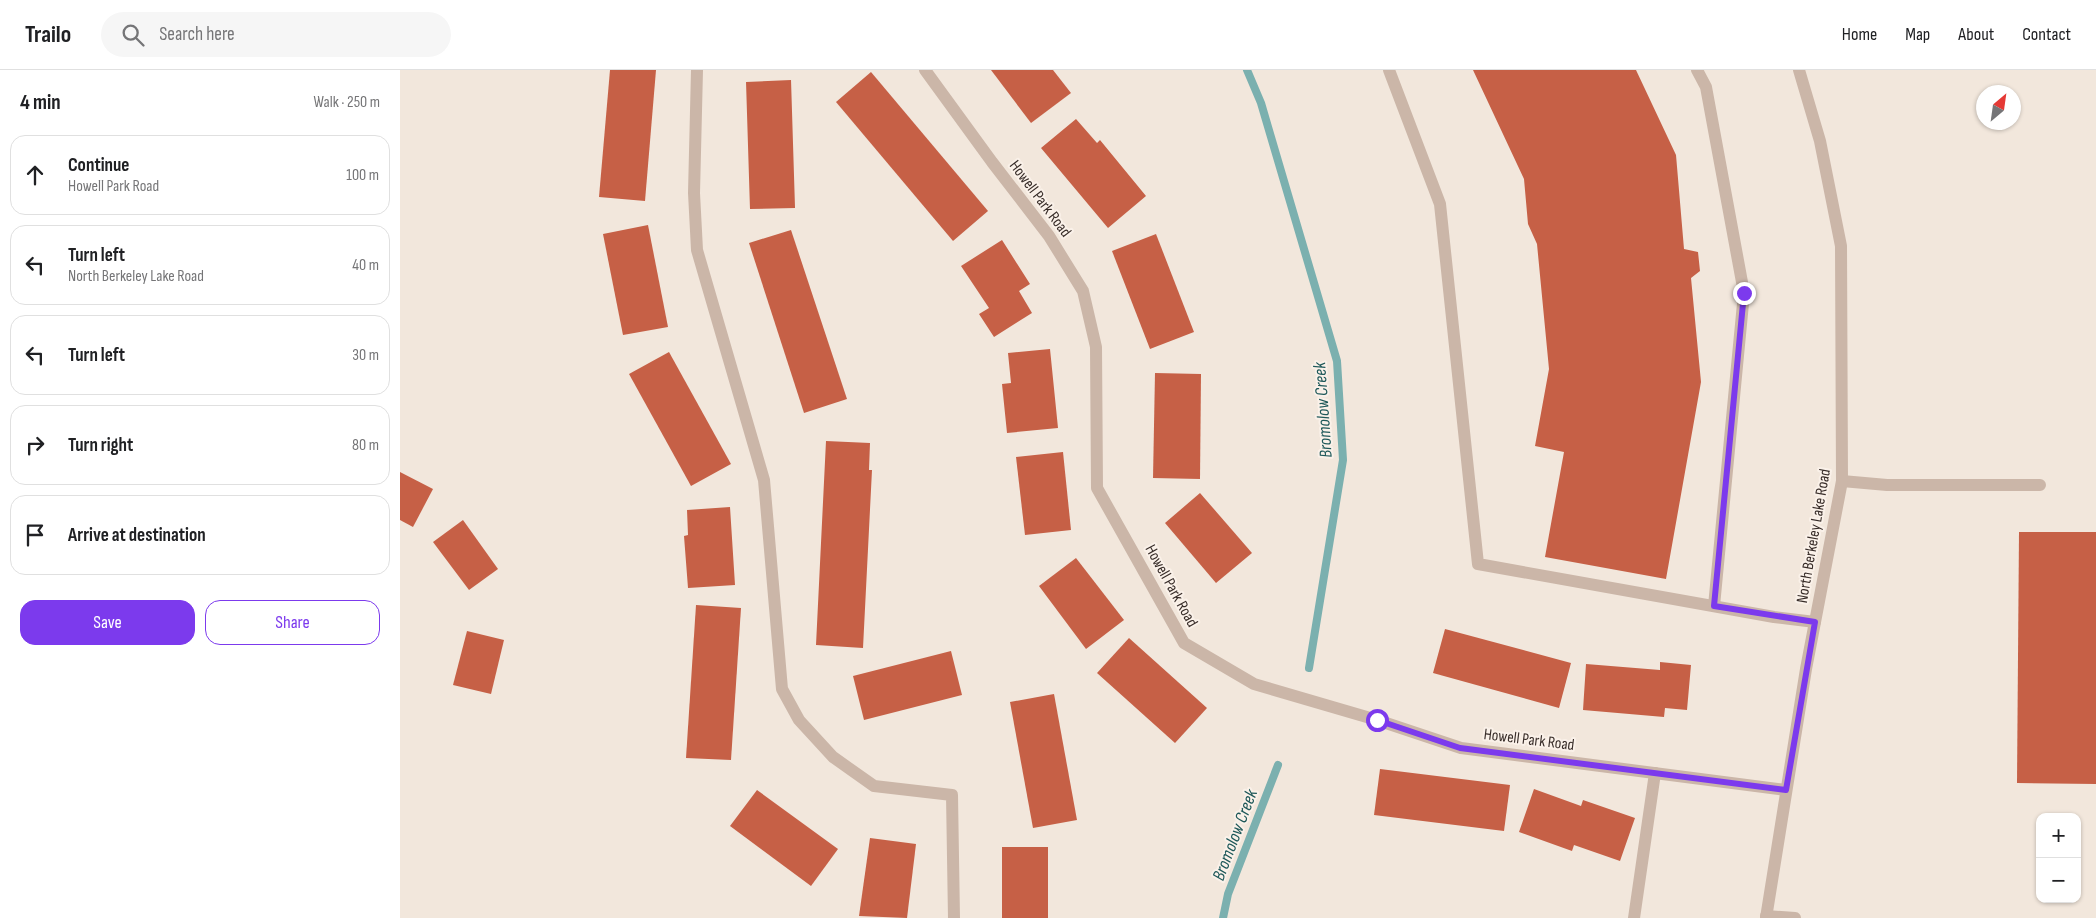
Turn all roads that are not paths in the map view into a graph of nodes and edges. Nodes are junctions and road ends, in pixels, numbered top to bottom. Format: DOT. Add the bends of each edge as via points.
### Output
graph roads {
  1 [pos="697,70"];
  2 [pos="925,70"];
  3 [pos="1389,70"];
  4 [pos="1697,70"];
  5 [pos="1799,70"];
  6 [pos="1842,481"];
  7 [pos="2040,485"];
  8 [pos="1714,606"];
  9 [pos="1815,622"];
  10 [pos="1654,773"];
  11 [pos="1786,790"];
  12 [pos="1766,917"];
  13 [pos="954,918"];
  14 [pos="1634,918"];
  15 [pos="1795,918"];
  1 -- 13 [label="street" via="694,193 697,250 764,480 782,689 799,720 832,757 874,786 952,795"];
  2 -- 10 [label="street, Howell Park Road" via="1049,236 1083,291 1096,347 1097,488 1184,643 1254,684 1460,748"];
  3 -- 8 [label="street" via="1440,204 1478,564"];
  4 -- 8 [label="street" via="1706,87 1744,293"];
  5 -- 6 [label="street, North Berkeley Lake Road" via="1820,141 1841,246"];
  6 -- 7 [label="street" via="1887,485"];
  6 -- 9 [label="street, North Berkeley Lake Road"];
  8 -- 9 [label="street"];
  9 -- 11 [label="street, North Berkeley Lake Road"];
  10 -- 11 [label="street, Howell Park Road"];
  10 -- 14 [label="street"];
  11 -- 12 [label="street, North Berkeley Lake Road"];
  12 -- 15 [label="street"];
}
